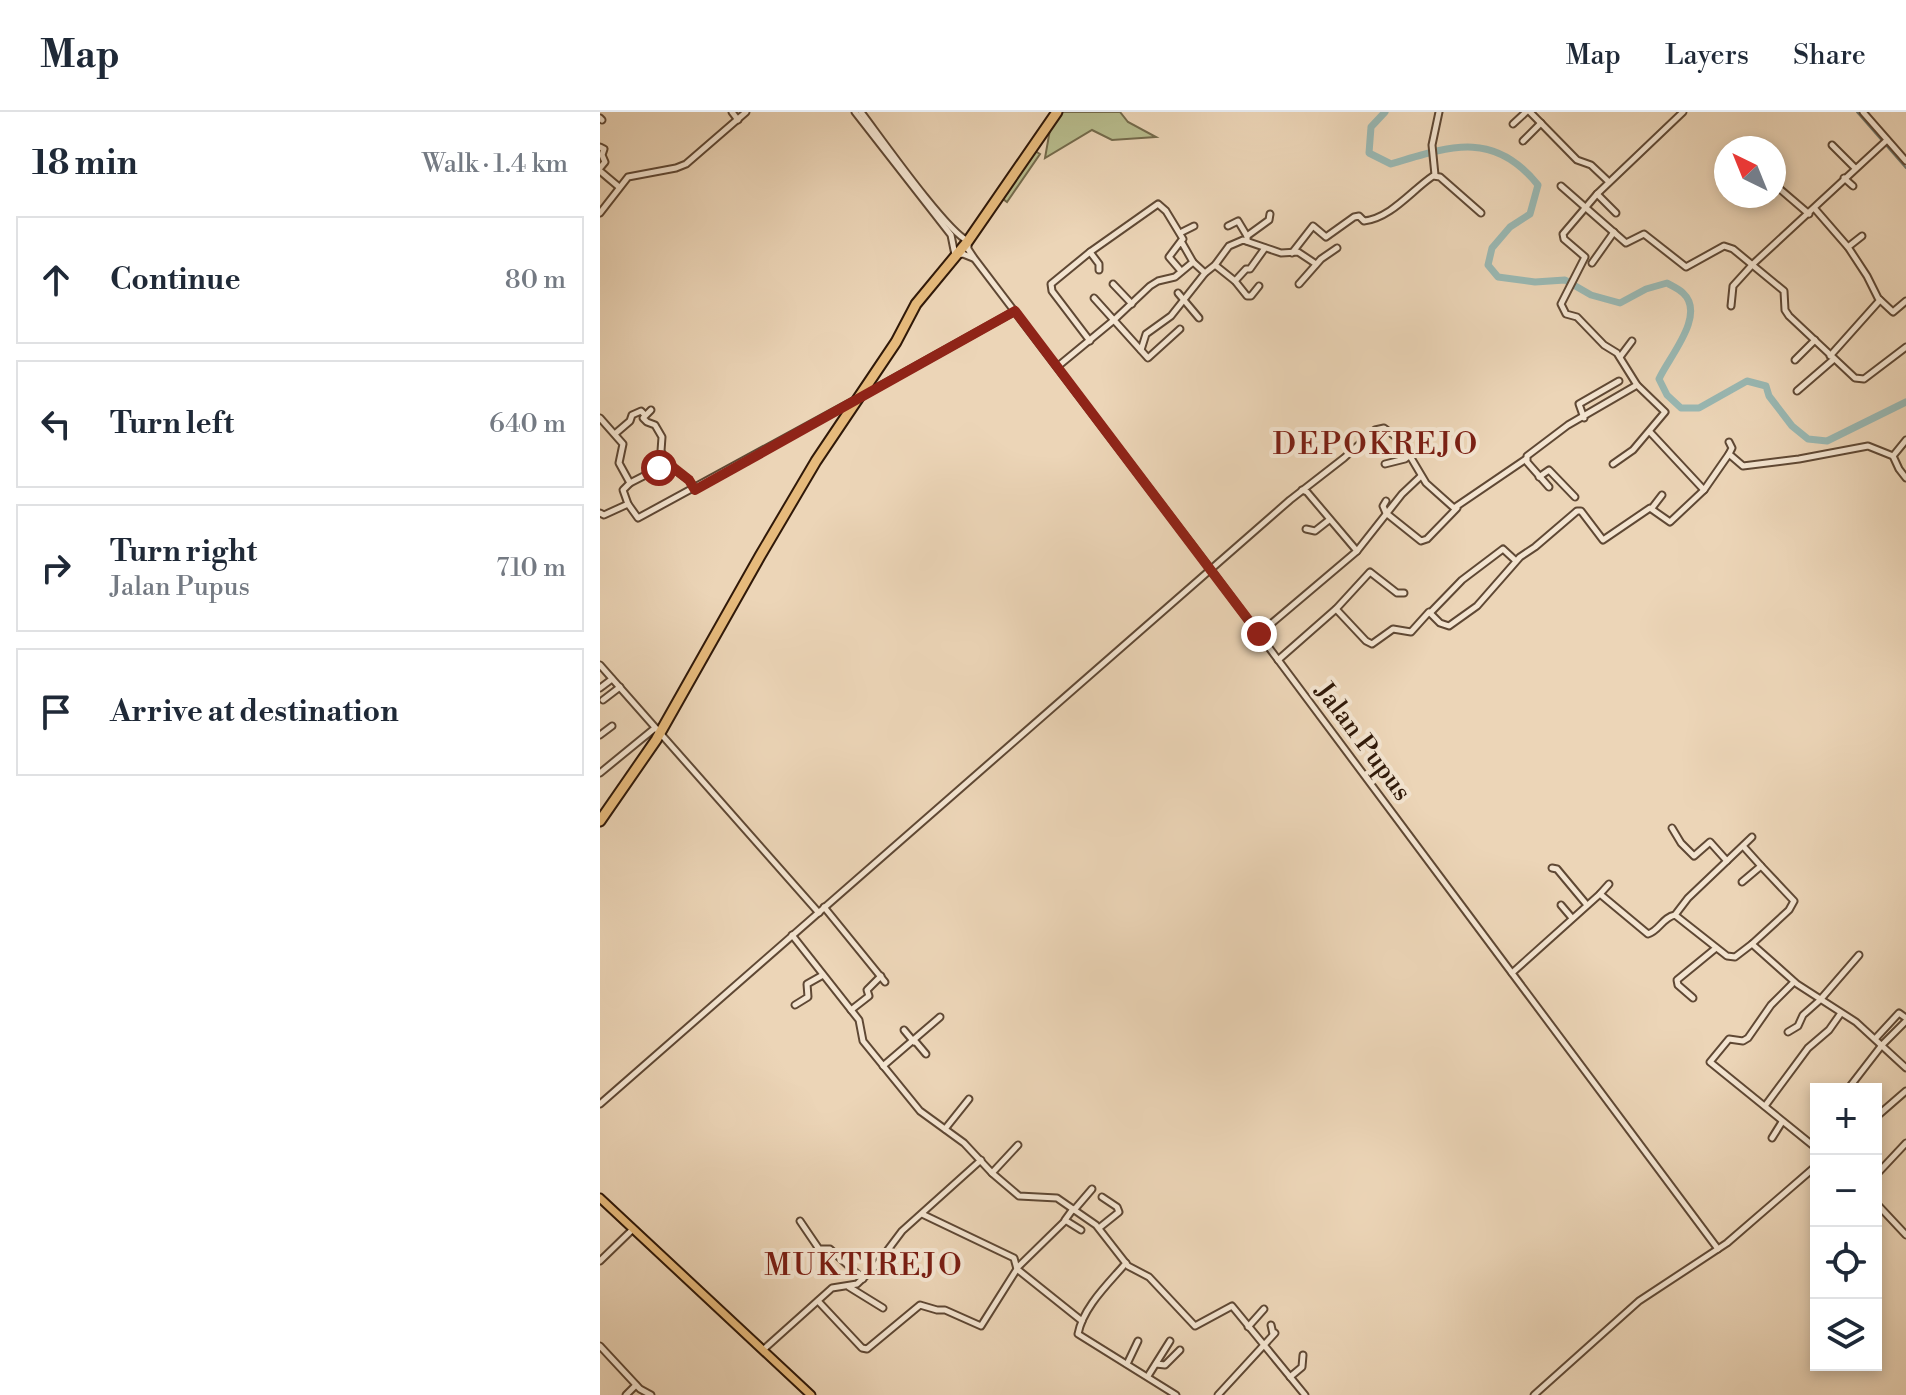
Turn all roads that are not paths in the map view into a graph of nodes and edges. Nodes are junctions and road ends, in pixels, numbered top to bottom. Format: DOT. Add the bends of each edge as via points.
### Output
graph roads {
  1 [pos="732,112"];
  2 [pos="746,112"];
  3 [pos="858,112"];
  4 [pos="1057,112"];
  5 [pos="1439,112"];
  6 [pos="1528,112"];
  7 [pos="1683,112"];
  8 [pos="1863,112"];
  9 [pos="738,120"];
  10 [pos="1541,123"];
  11 [pos="1513,124"];
  12 [pos="1523,141"];
  13 [pos="1885,142"];
  14 [pos="1832,145"];
  15 [pos="600,147"];
  16 [pos="1906,161"];
  17 [pos="1855,168"];
  18 [pos="600,170"];
  19 [pos="1435,175"];
  20 [pos="1844,178"];
  21 [pos="1609,182"];
  22 [pos="1561,186"];
  23 [pos="1853,186"];
  24 [pos="619,187"];
  25 [pos="1597,194"];
  26 [pos="1786,194"];
  27 [pos="1585,208"];
  28 [pos="1815,209"];
  29 [pos="600,213"];
  30 [pos="1481,213"];
  31 [pos="1616,213"];
  32 [pos="1270,214"];
  33 [pos="1809,214"];
  34 [pos="1194,226"];
  35 [pos="1228,226"];
  36 [pos="1614,232"];
  37 [pos="1180,233"];
  38 [pos="1862,236"];
  39 [pos="1247,238"];
  40 [pos="1183,240"];
  41 [pos="968,241"];
  42 [pos="1848,247"];
  43 [pos="1265,248"];
  44 [pos="1337,248"];
  45 [pos="1090,252"];
  46 [pos="1292,253"];
  47 [pos="955,255"];
  48 [pos="974,258"];
  49 [pos="1193,262"];
  50 [pos="1592,263"];
  51 [pos="1316,264"];
  52 [pos="1753,264"];
  53 [pos="1215,265"];
  54 [pos="1099,270"];
  55 [pos="1181,271"];
  56 [pos="1205,273"];
  57 [pos="1235,281"];
  58 [pos="1113,284"];
  59 [pos="1299,284"];
  60 [pos="1259,286"];
  61 [pos="1178,293"];
  62 [pos="1094,298"];
  63 [pos="1183,299"];
  64 [pos="1880,300"];
  65 [pos="1906,301"];
  66 [pos="1132,304"];
  67 [pos="1731,306"];
  68 [pos="1015,311"];
  69 [pos="1199,318"];
  70 [pos="1114,320"];
  71 [pos="1180,329"];
  72 [pos="1815,340"];
  73 [pos="1090,341"];
  74 [pos="1632,341"];
  75 [pos="1906,347"];
  76 [pos="1141,350"];
  77 [pos="1832,357"];
  78 [pos="1621,358"];
  79 [pos="1795,360"];
  80 [pos="1057,367"];
  81 [pos="1619,381"];
  82 [pos="1637,385"];
  83 [pos="1797,391"];
  84 [pos="861,396"];
  85 [pos="651,410"];
  86 [pos="645,414"];
  87 [pos="600,418"];
  88 [pos="1584,418"];
  89 [pos="1650,432"];
  90 [pos="616,433"];
  91 [pos="1906,440"];
  92 [pos="1729,442"];
  93 [pos="1729,454"];
  94 [pos="1410,455"];
  95 [pos="1893,456"];
  96 [pos="1526,459"];
  97 [pos="667,464"];
  98 [pos="1385,464"];
  99 [pos="1613,464"];
  100 [pos="1421,476"];
  101 [pos="1539,477"];
  102 [pos="1906,478"];
  103 [pos="630,483"];
  104 [pos="1549,487"];
  105 [pos="695,490"];
  106 [pos="1301,490"];
  107 [pos="1704,490"];
  108 [pos="1662,495"];
  109 [pos="1575,497"];
  110 [pos="1386,501"];
  111 [pos="628,504"];
  112 [pos="1458,508"];
  113 [pos="1652,508"];
  114 [pos="600,513"];
  115 [pos="1386,513"];
  116 [pos="1329,520"];
  117 [pos="1306,529"];
  118 [pos="1357,551"];
  119 [pos="1516,561"];
  120 [pos="1211,570"];
  121 [pos="1404,593"];
  122 [pos="1336,609"];
  123 [pos="1430,612"];
  124 [pos="1259,634"];
  125 [pos="1278,660"];
  126 [pos="600,665"];
  127 [pos="612,679"];
  128 [pos="620,687"];
  129 [pos="600,688"];
  130 [pos="603,700"];
  131 [pos="612,726"];
  132 [pos="657,731"];
  133 [pos="600,735"];
  134 [pos="600,764"];
  135 [pos="603,772"];
  136 [pos="600,821"];
  137 [pos="1672,828"];
  138 [pos="1752,837"];
  139 [pos="1743,846"];
  140 [pos="1727,861"];
  141 [pos="1761,866"];
  142 [pos="1552,868"];
  143 [pos="1742,882"];
  144 [pos="1609,884"];
  145 [pos="1600,894"];
  146 [pos="1561,905"];
  147 [pos="1587,905"];
  148 [pos="824,907"];
  149 [pos="819,913"];
  150 [pos="1675,915"];
  151 [pos="1572,918"];
  152 [pos="792,935"];
  153 [pos="1752,944"];
  154 [pos="1716,948"];
  155 [pos="1859,955"];
  156 [pos="1512,973"];
  157 [pos="823,975"];
  158 [pos="881,976"];
  159 [pos="885,982"];
  160 [pos="1794,982"];
  161 [pos="1693,998"];
  162 [pos="1820,1000"];
  163 [pos="795,1005"];
  164 [pos="851,1010"];
  165 [pos="1841,1013"];
  166 [pos="940,1017"];
  167 [pos="1906,1019"];
  168 [pos="904,1030"];
  169 [pos="1788,1032"];
  170 [pos="1875,1039"];
  171 [pos="914,1041"];
  172 [pos="1882,1045"];
  173 [pos="926,1054"];
  174 [pos="883,1066"];
  175 [pos="1906,1068"];
  176 [pos="1853,1083"];
  177 [pos="1906,1091"];
  178 [pos="969,1099"];
  179 [pos="600,1104"];
  180 [pos="1765,1106"];
  181 [pos="1882,1112"];
  182 [pos="1782,1122"];
  183 [pos="945,1129"];
  184 [pos="1772,1138"];
  185 [pos="1810,1143"];
  186 [pos="1906,1143"];
  187 [pos="1018,1145"];
  188 [pos="981,1160"];
  189 [pos="1882,1169"];
  190 [pos="1810,1171"];
  191 [pos="992,1173"];
  192 [pos="1092,1189"];
  193 [pos="1102,1197"];
  194 [pos="600,1198"];
  195 [pos="1074,1209"];
  196 [pos="1882,1209"];
  197 [pos="922,1214"];
  198 [pos="800,1221"];
  199 [pos="1065,1221"];
  200 [pos="1099,1228"];
  201 [pos="633,1229"];
  202 [pos="1081,1230"];
  203 [pos="1906,1235"];
  204 [pos="1718,1249"];
  205 [pos="600,1261"];
  206 [pos="1126,1263"];
  207 [pos="1018,1267"];
  208 [pos="863,1279"];
  209 [pos="848,1287"];
  210 [pos="818,1301"];
  211 [pos="883,1308"];
  212 [pos="1264,1309"];
  213 [pos="1082,1321"];
  214 [pos="1271,1325"];
  215 [pos="1248,1327"];
  216 [pos="1138,1341"];
  217 [pos="1170,1341"];
  218 [pos="1262,1344"];
  219 [pos="601,1349"];
  220 [pos="763,1350"];
  221 [pos="1180,1350"];
  222 [pos="1303,1355"];
  223 [pos="1127,1364"];
  224 [pos="1156,1364"];
  225 [pos="1148,1376"];
  226 [pos="1290,1377"];
  227 [pos="636,1385"];
  228 [pos="626,1395"];
  229 [pos="651,1395"];
  230 [pos="811,1395"];
  231 [pos="1176,1395"];
  232 [pos="1218,1395"];
  233 [pos="1305,1395"];
  234 [pos="1534,1395"];
  1 -- 9 [label="street"];
  2 -- 9 [label="street"];
  3 -- 41 [label="street, Jalan Pupus"];
  3 -- 47 [label="street, Jalan Pupus" via="951,235"];
  4 -- 41 [label="highway"];
  5 -- 19 [label="street" via="1432,145"];
  6 -- 10 [label="street"];
  6 -- 11 [label="street"];
  7 -- 21 [label="street"];
  8 -- 13 [label="street"];
  9 -- 24 [label="street" via="686,164 628,177"];
  10 -- 12 [label="street"];
  10 -- 21 [label="street" via="1577,160"];
  13 -- 16 [label="street"];
  13 -- 17 [label="street"];
  14 -- 17 [label="street"];
  15 -- 18 [label="street" via="605,162"];
  17 -- 20 [label="street"];
  18 -- 24 [label="street"];
  19 -- 30 [label="street"];
  19 -- 46 [label="street" via="1372,220 1354,217 1326,237 1313,226"];
  20 -- 23 [label="street"];
  20 -- 28 [label="street"];
  21 -- 25 [label="street"];
  22 -- 27 [label="street"];
  24 -- 29 [label="street"];
  25 -- 27 [label="street"];
  25 -- 31 [label="street"];
  26 -- 33 [label="street"];
  27 -- 36 [label="street"];
  27 -- 78 [label="street" via="1563,234 1585,256 1561,304"];
  28 -- 33 [label="street"];
  28 -- 42 [label="street"];
  32 -- 39 [label="street"];
  33 -- 52 [label="street"];
  34 -- 37 [label="street"];
  35 -- 39 [label="street" via="1238,221"];
  36 -- 50 [label="street"];
  36 -- 52 [label="street" via="1629,244 1646,235 1686,267 1724,246"];
  37 -- 40 [label="street"];
  37 -- 45 [label="street" via="1158,204"];
  38 -- 42 [label="street"];
  39 -- 43 [label="street"];
  39 -- 53 [label="street" via="1229,246"];
  40 -- 49 [label="street"];
  40 -- 55 [label="street" via="1169,257"];
  41 -- 47 [label="highway"];
  41 -- 48 [label="street, Jalan Pupus"];
  42 -- 64 [label="street"];
  43 -- 46 [label="street"];
  43 -- 57 [label="street"];
  44 -- 51 [label="street"];
  45 -- 54 [label="street"];
  45 -- 73 [label="street" via="1050,287"];
  46 -- 51 [label="street"];
  47 -- 48 [label="street"];
  47 -- 84 [label="highway" via="916,304"];
  48 -- 68 [label="street, Jalan Pupus"];
  49 -- 55 [label="street"];
  49 -- 56 [label="street"];
  51 -- 59 [label="street"];
  52 -- 67 [label="street" via="1733,286"];
  52 -- 72 [label="street" via="1784,291 1786,313"];
  53 -- 56 [label="street"];
  53 -- 57 [label="street"];
  55 -- 66 [label="street" via="1155,282"];
  56 -- 63 [label="street"];
  57 -- 60 [label="street" via="1249,297"];
  58 -- 66 [label="street"];
  61 -- 63 [label="street"];
  62 -- 70 [label="street"];
  63 -- 69 [label="street"];
  63 -- 76 [label="street" via="1171,316 1147,333"];
  64 -- 65 [label="street" via="1893,312"];
  64 -- 77 [label="street"];
  66 -- 70 [label="street"];
  68 -- 80 [label="street, Jalan Pupus"];
  68 -- 84 [label="street"];
  70 -- 73 [label="street"];
  70 -- 76 [label="street"];
  71 -- 76 [label="street" via="1150,358"];
  72 -- 77 [label="street"];
  72 -- 79 [label="street"];
  73 -- 80 [label="street"];
  74 -- 78 [label="street"];
  75 -- 77 [label="street" via="1861,380"];
  77 -- 83 [label="street"];
  78 -- 82 [label="street"];
  80 -- 120 [label="street, Jalan Pupus"];
  81 -- 88 [label="street" via="1579,404"];
  82 -- 88 [label="street"];
  82 -- 89 [label="street" via="1665,412"];
  84 -- 105 [label="street"];
  84 -- 132 [label="highway" via="816,461"];
  85 -- 86 [label="street"];
  86 -- 90 [label="street" via="636,413"];
  86 -- 97 [label="street" via="645,422 653,422 662,436"];
  87 -- 90 [label="street"];
  88 -- 96 [label="street" via="1543,442"];
  89 -- 99 [label="street"];
  89 -- 107 [label="street"];
  90 -- 103 [label="street" via="624,447 619,463"];
  91 -- 95 [label="street"];
  92 -- 93 [label="street"];
  93 -- 95 [label="street" via="1743,466 1868,446"];
  93 -- 107 [label="street"];
  94 -- 98 [label="street"];
  94 -- 100 [label="street"];
  94 -- 106 [label="street" via="1398,437 1381,428"];
  95 -- 102 [label="street"];
  96 -- 101 [label="street"];
  96 -- 112 [label="street"];
  97 -- 103 [label="street"];
  97 -- 105 [label="street"];
  100 -- 112 [label="street"];
  100 -- 115 [label="street"];
  101 -- 104 [label="street"];
  101 -- 109 [label="street" via="1549,470"];
  103 -- 111 [label="street" via="623,490"];
  105 -- 111 [label="street" via="637,519"];
  106 -- 116 [label="street"];
  106 -- 120 [label="street"];
  107 -- 113 [label="street" via="1670,522"];
  108 -- 113 [label="street"];
  110 -- 115 [label="street"];
  111 -- 114 [label="street"];
  112 -- 115 [label="street" via="1421,541"];
  113 -- 119 [label="street" via="1604,540 1577,511"];
  115 -- 118 [label="street"];
  116 -- 117 [label="street" via="1315,531"];
  116 -- 118 [label="street"];
  118 -- 124 [label="street"];
  119 -- 123 [label="street" via="1503,549"];
  119 -- 123 [label="street" via="1477,606 1449,626"];
  120 -- 124 [label="street, Jalan Pupus"];
  120 -- 148 [label="street"];
  121 -- 122 [label="street" via="1371,572"];
  122 -- 123 [label="street" via="1372,644 1393,629 1411,632"];
  122 -- 125 [label="street"];
  124 -- 125 [label="street, Jalan Pupus"];
  125 -- 156 [label="street, Jalan Pupus"];
  126 -- 127 [label="street"];
  127 -- 128 [label="street"];
  127 -- 129 [label="street"];
  128 -- 130 [label="street"];
  128 -- 132 [label="street"];
  131 -- 133 [label="street"];
  132 -- 135 [label="street"];
  132 -- 136 [label="highway"];
  132 -- 149 [label="street"];
  134 -- 135 [label="street"];
  137 -- 140 [label="street" via="1694,856 1710,842"];
  138 -- 139 [label="street"];
  139 -- 140 [label="street"];
  139 -- 141 [label="street"];
  140 -- 150 [label="street"];
  141 -- 143 [label="street"];
  141 -- 153 [label="street" via="1794,901"];
  142 -- 147 [label="street"];
  144 -- 145 [label="street"];
  145 -- 147 [label="street"];
  145 -- 150 [label="street" via="1648,934"];
  146 -- 151 [label="street"];
  147 -- 151 [label="street"];
  148 -- 149 [label="street"];
  148 -- 158 [label="street"];
  149 -- 152 [label="street"];
  150 -- 154 [label="street"];
  151 -- 156 [label="street"];
  152 -- 157 [label="street"];
  152 -- 179 [label="street"];
  153 -- 154 [label="street" via="1735,957"];
  153 -- 160 [label="street"];
  154 -- 161 [label="street" via="1677,980"];
  155 -- 162 [label="street"];
  156 -- 204 [label="street, Jalan Pupus"];
  157 -- 163 [label="street" via="807,984 808,997"];
  157 -- 164 [label="street"];
  158 -- 159 [label="street"];
  158 -- 164 [label="street" via="867,990 869,996"];
  160 -- 162 [label="street"];
  160 -- 180 [label="street" via="1746,1040 1729,1039 1712,1057 1711,1064"];
  162 -- 165 [label="street"];
  162 -- 169 [label="street"];
  164 -- 174 [label="street" via="861,1024 862,1039"];
  165 -- 170 [label="street"];
  165 -- 180 [label="street"];
  166 -- 171 [label="street"];
  167 -- 170 [label="street" via="1899,1013"];
  167 -- 172 [label="street"];
  168 -- 171 [label="street"];
  170 -- 172 [label="street"];
  171 -- 173 [label="street"];
  171 -- 174 [label="street"];
  172 -- 175 [label="street"];
  172 -- 176 [label="street"];
  174 -- 183 [label="street" via="920,1111"];
  177 -- 181 [label="street"];
  178 -- 183 [label="street"];
  180 -- 182 [label="street"];
  182 -- 184 [label="street"];
  182 -- 185 [label="street"];
  183 -- 188 [label="street"];
  186 -- 189 [label="street"];
  187 -- 191 [label="street"];
  188 -- 191 [label="street"];
  188 -- 197 [label="street"];
  190 -- 204 [label="street"];
  191 -- 195 [label="street" via="1022,1198 1055,1198"];
  192 -- 195 [label="street"];
  193 -- 200 [label="street" via="1119,1209"];
  194 -- 201 [label="main road"];
  195 -- 199 [label="street"];
  195 -- 200 [label="street"];
  196 -- 203 [label="street"];
  197 -- 207 [label="street" via="1014,1258"];
  197 -- 208 [label="street"];
  198 -- 208 [label="street" via="819,1249 830,1249"];
  199 -- 202 [label="street"];
  199 -- 207 [label="street"];
  200 -- 206 [label="street"];
  201 -- 205 [label="street"];
  201 -- 220 [label="main road"];
  204 -- 234 [label="street" via="1639,1301"];
  206 -- 213 [label="street"];
  206 -- 215 [label="street" via="1149,1277 1195,1326 1231,1306"];
  207 -- 210 [label="street" via="981,1326 920,1305 866,1350"];
  207 -- 213 [label="street"];
  208 -- 209 [label="street"];
  209 -- 210 [label="street" via="832,1288"];
  209 -- 211 [label="street"];
  210 -- 220 [label="street"];
  212 -- 215 [label="street"];
  213 -- 223 [label="street" via="1078,1334"];
  214 -- 218 [label="street" via="1274,1334"];
  215 -- 218 [label="street"];
  216 -- 223 [label="street"];
  217 -- 224 [label="street"];
  218 -- 226 [label="street"];
  218 -- 232 [label="street"];
  219 -- 227 [label="street"];
  220 -- 230 [label="main road"];
  221 -- 224 [label="street" via="1165,1365"];
  222 -- 226 [label="street" via="1302,1367"];
  223 -- 225 [label="street"];
  224 -- 225 [label="street"];
  225 -- 231 [label="street"];
  226 -- 233 [label="street"];
  227 -- 228 [label="street"];
  227 -- 229 [label="street"];
}
